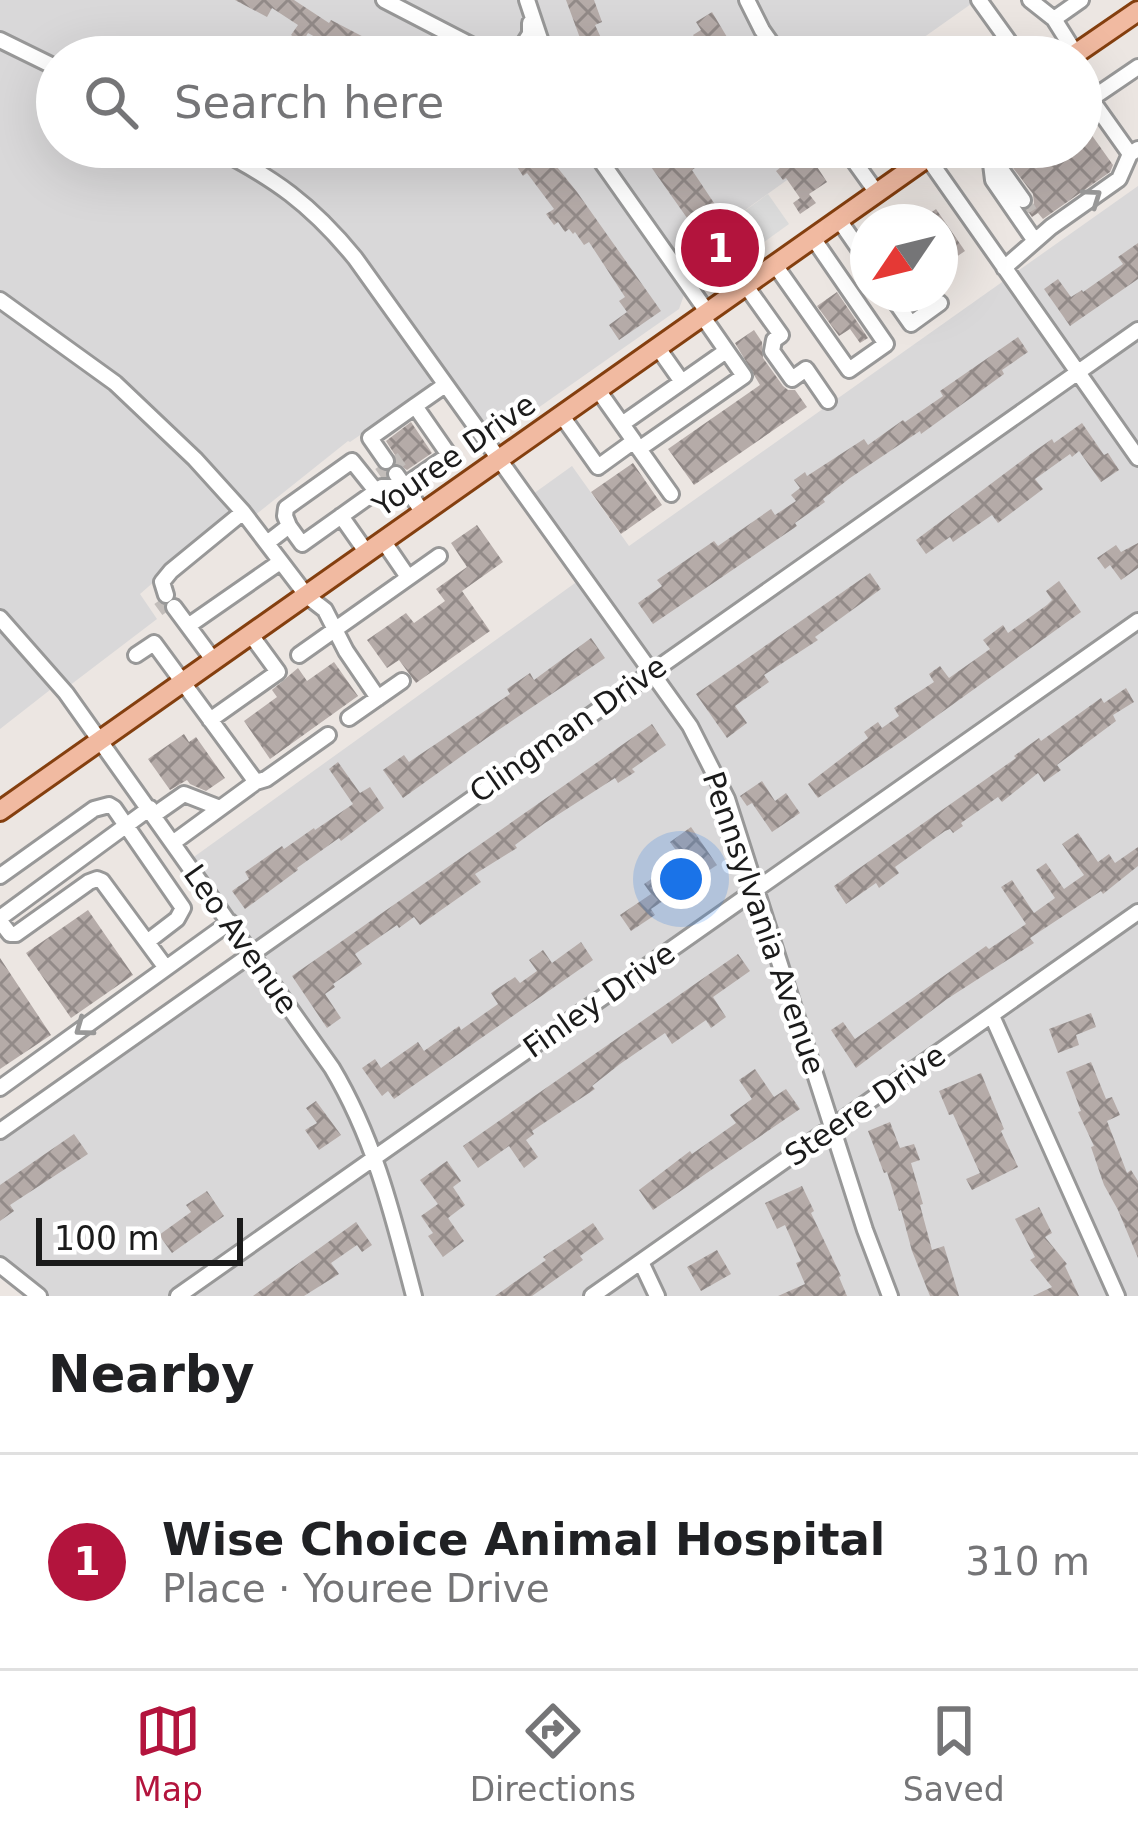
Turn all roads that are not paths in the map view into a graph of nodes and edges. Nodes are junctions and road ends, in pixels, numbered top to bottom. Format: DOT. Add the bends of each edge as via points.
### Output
graph roads {
  1 [pos="384,0"];
  2 [pos="747,0"];
  3 [pos="980,0"];
  4 [pos="1030,0"];
  5 [pos="1081,0"];
  6 [pos="529,6"];
  7 [pos="1138,11"];
  8 [pos="1054,19"];
  9 [pos="453,36"];
  10 [pos="529,36"];
  11 [pos="539,36"];
  12 [pos="766,36"];
  13 [pos="1005,36"];
  14 [pos="1063,36"];
  15 [pos="1101,36"];
  16 [pos="0,40"];
  17 [pos="36,58"];
  18 [pos="1138,67"];
  19 [pos="1102,85"];
  20 [pos="1102,114"];
  21 [pos="1134,151"];
  22 [pos="253,168"];
  23 [pos="605,168"];
  24 [pos="859,168"];
  25 [pos="912,168"];
  26 [pos="945,168"];
  27 [pos="992,168"];
  28 [pos="997,168"];
  29 [pos="877,193"];
  30 [pos="1023,200"];
  31 [pos="1034,216"];
  32 [pos="839,220"];
  33 [pos="850,236"];
  34 [pos="1040,237"];
  35 [pos="813,238"];
  36 [pos="775,266"];
  37 [pos="1004,268"];
  38 [pos="746,286"];
  39 [pos="0,300"];
  40 [pos="903,312"];
  41 [pos="928,312"];
  42 [pos="705,315"];
  43 [pos="1138,330"];
  44 [pos="658,348"];
  45 [pos="726,351"];
  46 [pos="1078,372"];
  47 [pos="682,382"];
  48 [pos="445,385"];
  49 [pos="598,391"];
  50 [pos="828,401"];
  51 [pos="415,406"];
  52 [pos="562,416"];
  53 [pos="622,424"];
  54 [pos="636,446"];
  55 [pos="1138,458"];
  56 [pos="499,461"];
  57 [pos="392,469"];
  58 [pos="376,491"];
  59 [pos="671,494"];
  60 [pos="243,512"];
  61 [pos="424,514"];
  62 [pos="341,516"];
  63 [pos="289,526"];
  64 [pos="267,543"];
  65 [pos="376,548"];
  66 [pos="439,556"];
  67 [pos="280,562"];
  68 [pos="408,577"];
  69 [pos="307,596"];
  70 [pos="172,606"];
  71 [pos="0,619"];
  72 [pos="1138,621"];
  73 [pos="335,629"];
  74 [pos="251,635"];
  75 [pos="299,655"];
  76 [pos="136,656"];
  77 [pos="214,661"];
  78 [pos="651,671"];
  79 [pos="402,680"];
  80 [pos="183,682"];
  81 [pos="378,698"];
  82 [pos="349,718"];
  83 [pos="210,720"];
  84 [pos="328,736"];
  85 [pos="100,740"];
  86 [pos="256,782"];
  87 [pos="220,808"];
  88 [pos="0,811"];
  89 [pos="152,811"];
  90 [pos="127,825"];
  91 [pos="174,842"];
  92 [pos="0,876"];
  93 [pos="757,889"];
  94 [pos="1138,912"];
  95 [pos="0,919"];
  96 [pos="230,922"];
  97 [pos="146,941"];
  98 [pos="251,953"];
  99 [pos="166,968"];
  100 [pos="992,1016"];
  101 [pos="0,1088"];
  102 [pos="832,1128"];
  103 [pos="0,1131"];
  104 [pos="376,1157"];
  105 [pos="641,1262"];
  106 [pos="4,1275"];
  107 [pos="39,1296"];
  108 [pos="178,1296"];
  109 [pos="414,1296"];
  110 [pos="592,1296"];
  111 [pos="657,1296"];
  112 [pos="890,1296"];
  113 [pos="1117,1296"];
  1 -- 9 [label="street"];
  2 -- 12 [label="street"];
  3 -- 13 [label="street"];
  4 -- 8 [label="street"];
  5 -- 8 [label="street"];
  6 -- 10 [label="street"];
  6 -- 11 [label="street"];
  7 -- 15 [label="main road"];
  8 -- 14 [label="street"];
  16 -- 17 [label="street"];
  18 -- 19 [label="street"];
  20 -- 21 [label="street"];
  34 -- 21 [label="street, one-way" via="1119,179"];
  22 -- 48 [label="street, Pennsylvania Avenue" via="313,211 355,257"];
  23 -- 42 [label="street"];
  24 -- 29 [label="street"];
  25 -- 29 [label="main road, Youree Drive"];
  26 -- 37 [label="street"];
  27 -- 34 [label="street"];
  28 -- 30 [label="street"];
  29 -- 32 [label="main road, Youree Drive"];
  31 -- 34 [label="street"];
  32 -- 33 [label="street"];
  32 -- 35 [label="main road, Youree Drive"];
  34 -- 37 [label="street"];
  35 -- 36 [label="main road, Youree Drive"];
  35 -- 36 [label="street" via="886,344 849,370"];
  36 -- 38 [label="main road, Youree Drive"];
  37 -- 46 [label="street"];
  38 -- 42 [label="main road, Youree Drive"];
  38 -- 50 [label="street" via="781,335 772,351 792,379 806,369"];
  39 -- 60 [label="street" via="115,383"];
  40 -- 41 [label="street" via="911,324"];
  42 -- 44 [label="main road, Youree Drive"];
  42 -- 45 [label="street"];
  43 -- 46 [label="street, Clingman Drive"];
  44 -- 47 [label="street"];
  44 -- 49 [label="main road, Youree Drive"];
  45 -- 47 [label="street"];
  45 -- 54 [label="street" via="744,376"];
  46 -- 55 [label="street"];
  46 -- 78 [label="street, Clingman Drive"];
  47 -- 53 [label="street"];
  48 -- 51 [label="street"];
  48 -- 56 [label="street, Pennsylvania Avenue"];
  49 -- 52 [label="main road, Youree Drive"];
  49 -- 53 [label="street"];
  51 -- 57 [label="street" via="370,438"];
  51 -- 57 [label="street" via="449,454"];
  52 -- 54 [label="street" via="598,467"];
  52 -- 56 [label="main road, Youree Drive"];
  53 -- 54 [label="street"];
  54 -- 59 [label="street"];
  56 -- 61 [label="main road, Youree Drive"];
  56 -- 78 [label="street, Pennsylvania Avenue"];
  57 -- 58 [label="street"];
  57 -- 61 [label="street"];
  58 -- 62 [label="street"];
  58 -- 63 [label="street" via="352,460 286,508"];
  60 -- 64 [label="street"];
  60 -- 70 [label="street" via="162,582"];
  61 -- 65 [label="main road, Youree Drive"];
  62 -- 63 [label="street" via="302,544"];
  62 -- 65 [label="street"];
  63 -- 64 [label="street"];
  64 -- 67 [label="street"];
  65 -- 68 [label="street"];
  65 -- 69 [label="main road, Youree Drive"];
  66 -- 68 [label="street"];
  67 -- 69 [label="street"];
  67 -- 70 [label="street"];
  68 -- 73 [label="street"];
  69 -- 73 [label="street"];
  69 -- 74 [label="main road, Youree Drive"];
  70 -- 77 [label="street"];
  71 -- 85 [label="street, Leo Avenue"];
  72 -- 93 [label="street, Finley Drive"];
  73 -- 75 [label="street"];
  73 -- 81 [label="street"];
  74 -- 77 [label="main road, Youree Drive"];
  74 -- 83 [label="street" via="278,672"];
  76 -- 80 [label="street" via="154,644"];
  77 -- 80 [label="main road, Youree Drive"];
  78 -- 93 [label="street, Pennsylvania Avenue" via="720,781"];
  78 -- 98 [label="street, Clingman Drive"];
  79 -- 81 [label="street"];
  80 -- 83 [label="street"];
  80 -- 85 [label="main road, Youree Drive"];
  81 -- 82 [label="street"];
  83 -- 86 [label="street"];
  84 -- 86 [label="street"];
  85 -- 88 [label="main road, Youree Drive"];
  85 -- 89 [label="street, Leo Avenue"];
  86 -- 87 [label="street"];
  87 -- 89 [label="street" via="184,794"];
  87 -- 91 [label="street"];
  89 -- 90 [label="street"];
  89 -- 91 [label="street, Leo Avenue"];
  90 -- 92 [label="street" via="102,806"];
  90 -- 95 [label="street"];
  90 -- 97 [label="street" via="183,908"];
  91 -- 96 [label="street, Leo Avenue"];
  93 -- 102 [label="street, Pennsylvania Avenue"];
  93 -- 104 [label="street, Finley Drive"];
  94 -- 100 [label="street, Steere Drive"];
  95 -- 97 [label="street" via="16,934 97,879"];
  96 -- 98 [label="street, Leo Avenue"];
  96 -- 99 [label="street"];
  97 -- 99 [label="street"];
  98 -- 103 [label="street, Clingman Drive"];
  98 -- 104 [label="street, Leo Avenue" via="332,1068"];
  99 -- 101 [label="street, one-way"];
  100 -- 102 [label="street, Steere Drive"];
  100 -- 113 [label="street"];
  102 -- 105 [label="street, Steere Drive"];
  102 -- 112 [label="street, Pennsylvania Avenue"];
  104 -- 108 [label="street, Finley Drive"];
  104 -- 109 [label="street, Leo Avenue"];
  105 -- 110 [label="street, Steere Drive"];
  105 -- 111 [label="street"];
  106 -- 107 [label="street"];
}
